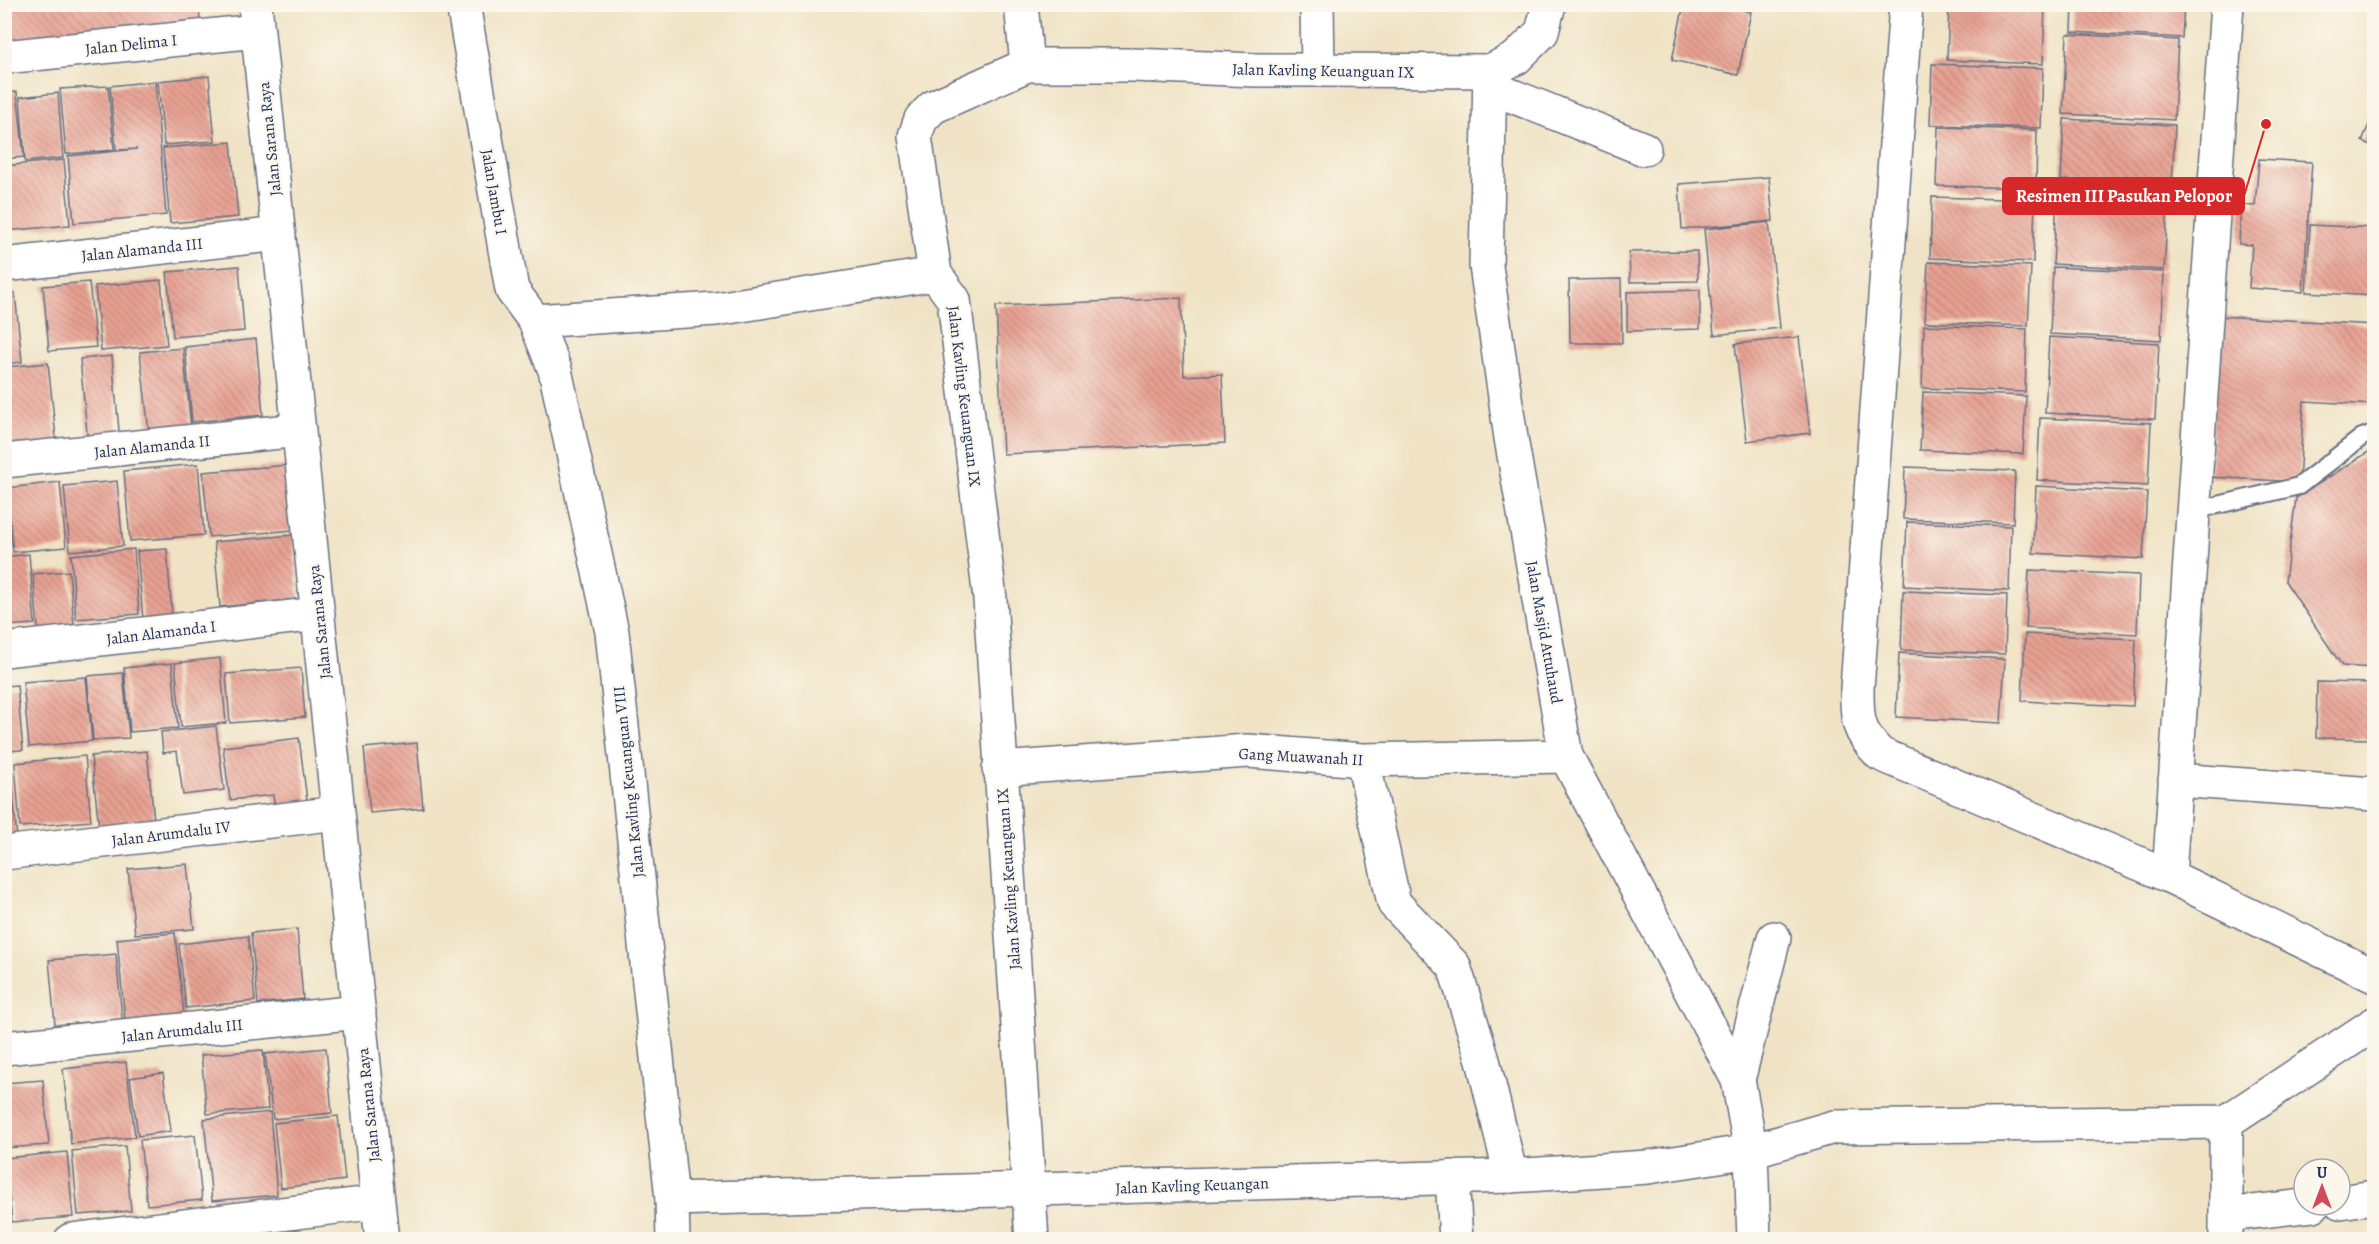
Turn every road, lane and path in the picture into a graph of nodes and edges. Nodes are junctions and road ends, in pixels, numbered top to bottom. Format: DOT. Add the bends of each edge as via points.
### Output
graph roads {
  1 [pos="463,4"];
  2 [pos="1021,4"];
  3 [pos="1317,4"];
  4 [pos="1549,4"];
  5 [pos="1906,4"];
  6 [pos="2227,4"];
  7 [pos="256,18"];
  8 [pos="4,57"];
  9 [pos="1027,65"];
  10 [pos="1318,70"];
  11 [pos="1490,79"];
  12 [pos="1644,149"];
  13 [pos="279,234"];
  14 [pos="4,265"];
  15 [pos="935,274"];
  16 [pos="535,321"];
  17 [pos="555,370"];
  18 [pos="298,430"];
  19 [pos="2374,433"];
  20 [pos="4,461"];
  21 [pos="2192,511"];
  22 [pos="318,614"];
  23 [pos="4,650"];
  24 [pos="1566,756"];
  25 [pos="1363,760"];
  26 [pos="999,769"];
  27 [pos="2175,780"];
  28 [pos="2374,794"];
  29 [pos="338,813"];
  30 [pos="4,853"];
  31 [pos="2169,876"];
  32 [pos="1774,938"];
  33 [pos="2374,976"];
  34 [pos="359,1012"];
  35 [pos="2374,1024"];
  36 [pos="4,1048"];
  37 [pos="1738,1080"];
  38 [pos="2226,1122"];
  39 [pos="1751,1151"];
  40 [pos="1511,1176"];
  41 [pos="1452,1177"];
  42 [pos="1029,1190"];
  43 [pos="2374,1197"];
  44 [pos="672,1199"];
  45 [pos="2352,1200"];
  46 [pos="378,1202"];
  47 [pos="2292,1210"];
  48 [pos="2226,1227"];
  49 [pos="71,1239"];
  50 [pos="382,1239"];
  51 [pos="673,1239"];
  52 [pos="1032,1239"];
  53 [pos="1455,1239"];
  54 [pos="1754,1239"];
  1 -- 16 [label="street, Jalan Jambu I" via="512,290"];
  2 -- 9 [label="street"];
  3 -- 10 [label="street"];
  4 -- 11 [label="street" via="1542,33"];
  5 -- 31 [label="street" via="1857,720 1865,738 1880,754"];
  6 -- 21 [label="street"];
  7 -- 8 [label="street, Jalan Delima I"];
  7 -- 13 [label="street, Jalan Sarana Raya"];
  9 -- 10 [label="street, Jalan Kavling Keuanguan IX"];
  9 -- 15 [label="street, Jalan Kavling Keuanguan IX" via="933,107 921,119 915,136"];
  10 -- 11 [label="street, Jalan Kavling Keuanguan IX"];
  11 -- 12 [label="street"];
  11 -- 24 [label="street, Jalan Masjid Attuhaud" via="1486,266 1511,438"];
  13 -- 14 [label="street, Jalan Alamanda III"];
  13 -- 18 [label="street, Jalan Sarana Raya"];
  15 -- 16 [label="street" via="716,309"];
  15 -- 26 [label="street, Jalan Kavling Keuanguan IX" via="954,300 990,599"];
  16 -- 17 [label="street, Jalan Jambu I"];
  17 -- 44 [label="street, Jalan Kavling Keuanguan VIII" via="612,632"];
  18 -- 20 [label="street, Jalan Alamanda II"];
  18 -- 22 [label="street, Jalan Sarana Raya"];
  19 -- 21 [label="lane" via="2361,437 2298,486"];
  21 -- 27 [label="street"];
  22 -- 23 [label="street, Jalan Alamanda I"];
  22 -- 29 [label="street, Jalan Sarana Raya"];
  24 -- 25 [label="street, Gang Muawanah II"];
  24 -- 37 [label="street, Jalan Masjid Attuhaud"];
  25 -- 26 [label="street, Gang Muawanah II" via="1248,751"];
  25 -- 40 [label="street" via="1394,903 1454,966 1483,1060"];
  26 -- 42 [label="street, Jalan Kavling Keuanguan IX"];
  27 -- 28 [label="street"];
  27 -- 31 [label="street"];
  29 -- 30 [label="street, Jalan Arumdalu IV"];
  29 -- 34 [label="street, Jalan Sarana Raya"];
  31 -- 33 [label="street"];
  32 -- 37 [label="street"];
  34 -- 36 [label="street, Jalan Arumdalu III"];
  34 -- 46 [label="street, Jalan Sarana Raya"];
  35 -- 38 [label="street"];
  37 -- 39 [label="street, Jalan Masjid Attuhaud"];
  38 -- 39 [label="street, Jalan Kavling Keuangan" via="1834,1127"];
  38 -- 48 [label="street"];
  39 -- 40 [label="street, Jalan Kavling Keuangan" via="1648,1167"];
  39 -- 54 [label="street, Jalan Masjid Attuhaud"];
  40 -- 41 [label="street, Jalan Kavling Keuangan"];
  41 -- 42 [label="street, Jalan Kavling Keuangan"];
  41 -- 53 [label="street"];
  42 -- 44 [label="street, Jalan Kavling Keuangan"];
  42 -- 52 [label="street"];
  43 -- 45 [label="street"];
  44 -- 51 [label="street"];
  46 -- 49 [label="street"];
  46 -- 50 [label="street, Jalan Sarana Raya"];
  47 -- 48 [label="street"];
}
